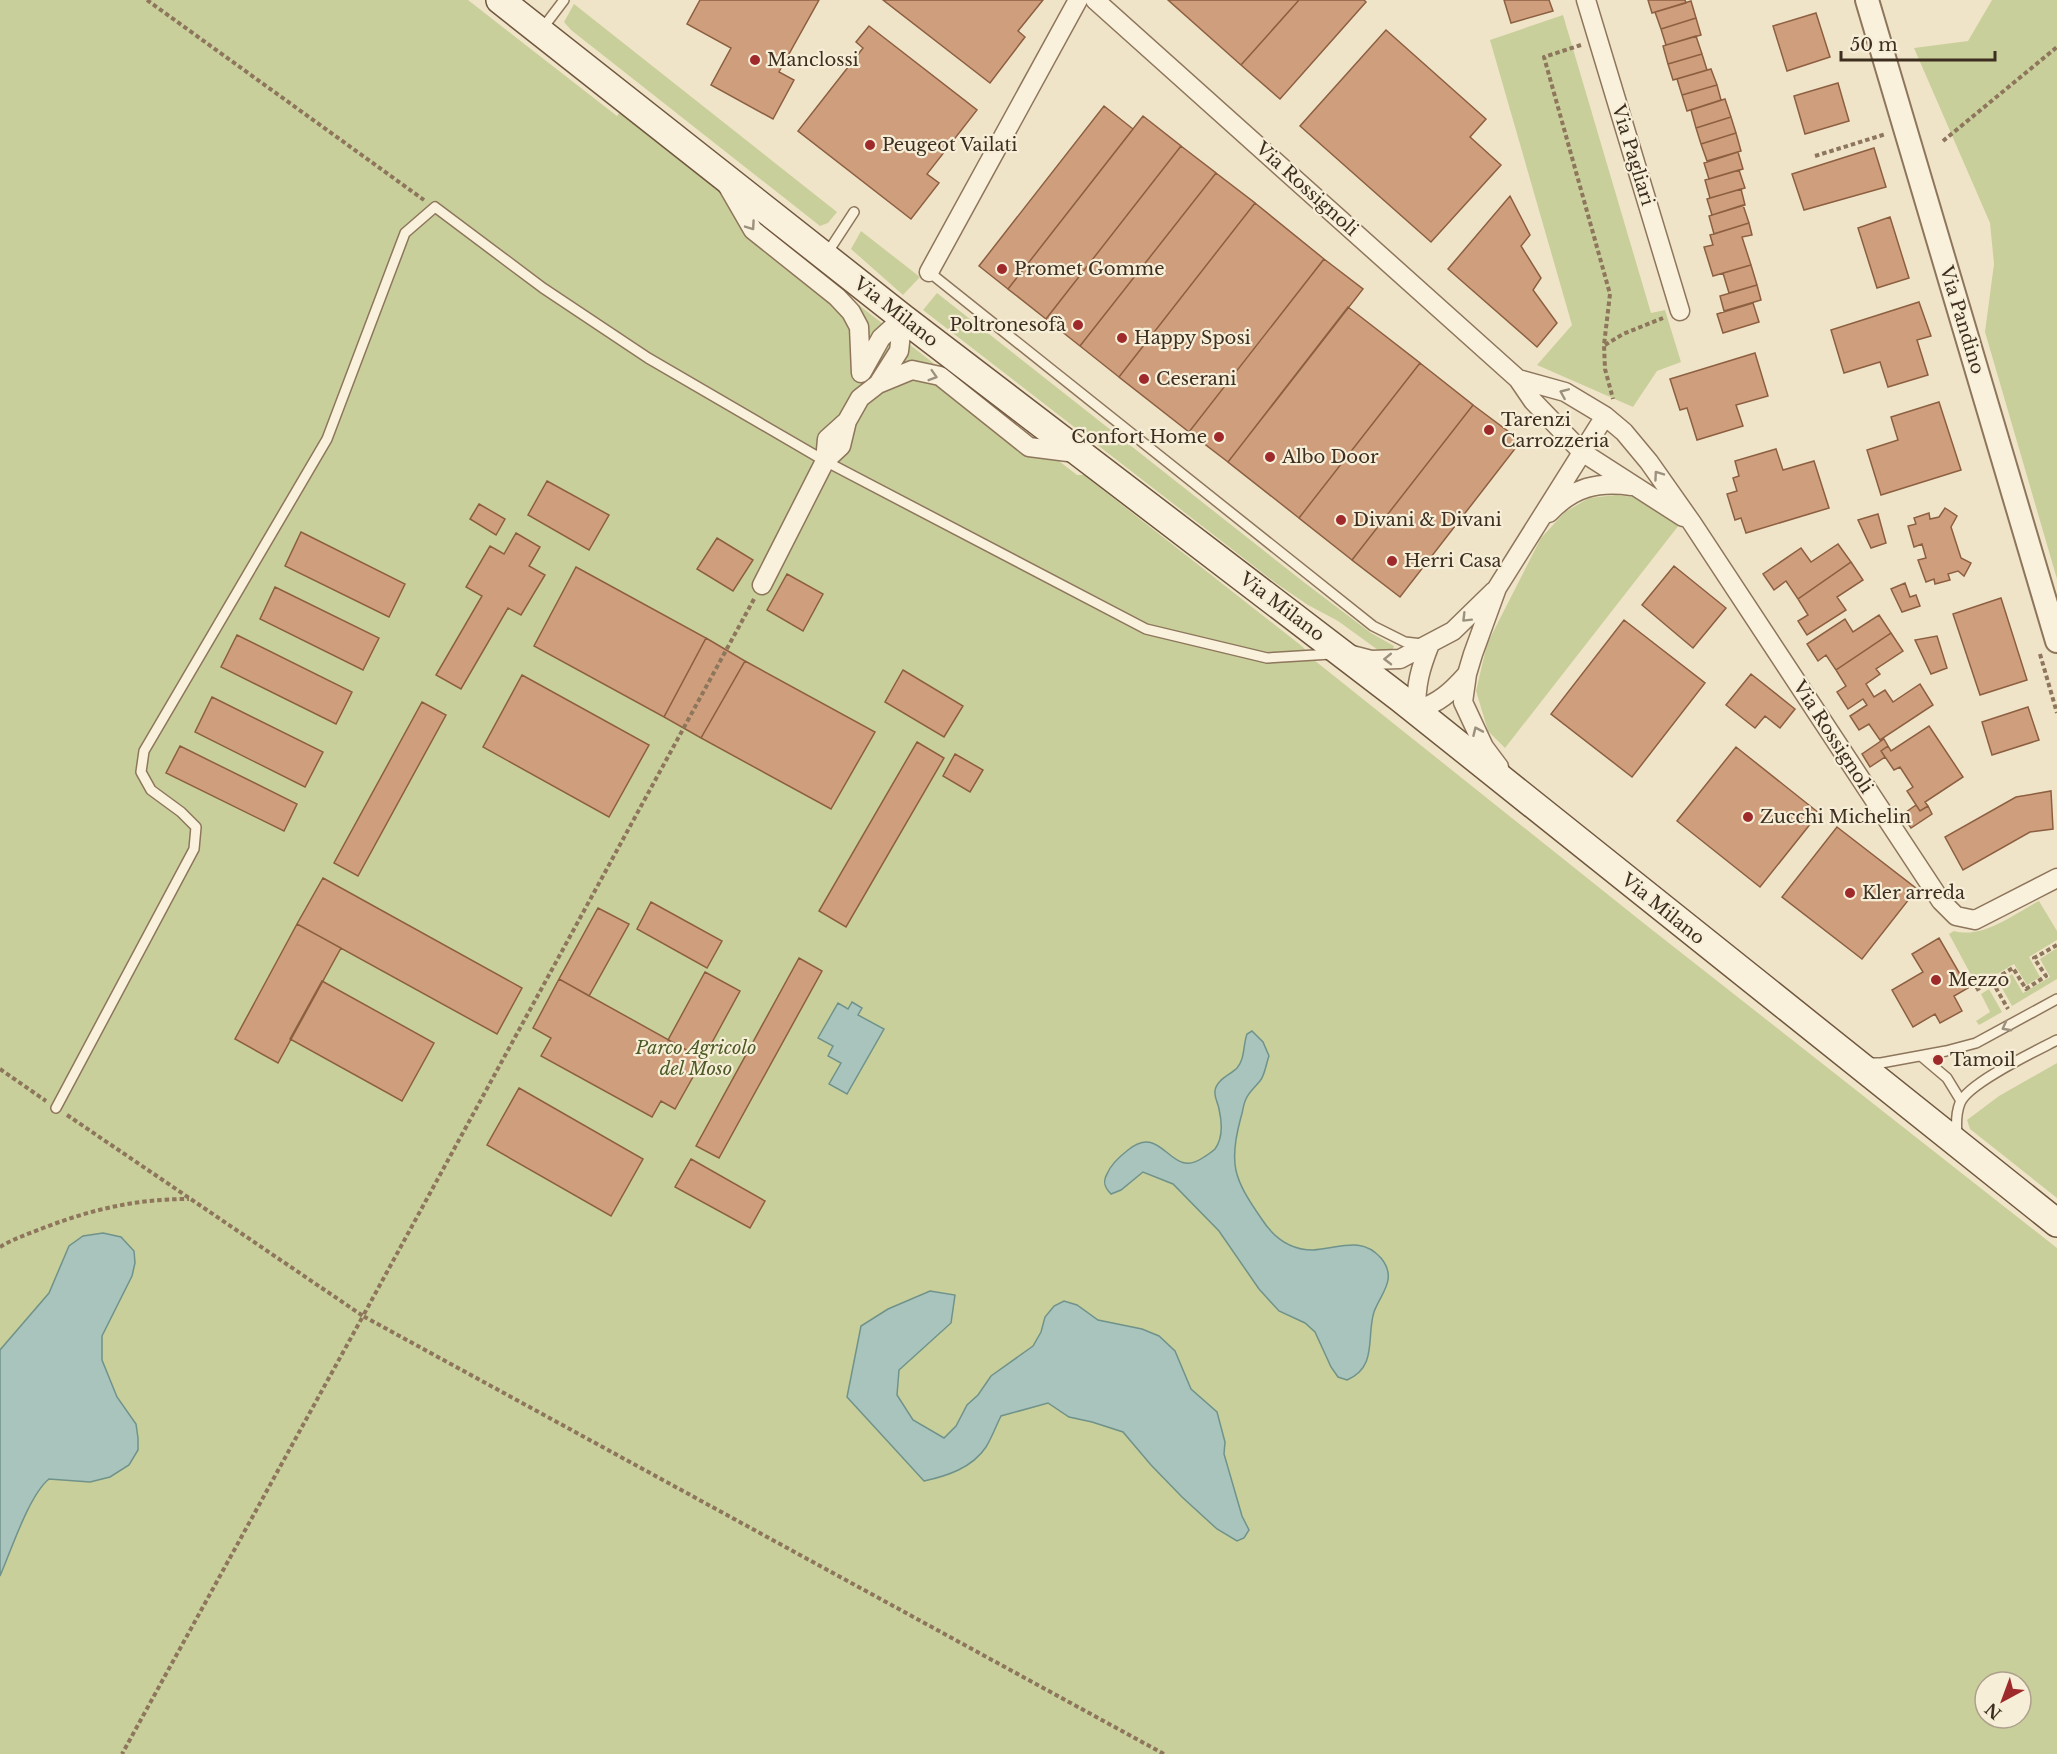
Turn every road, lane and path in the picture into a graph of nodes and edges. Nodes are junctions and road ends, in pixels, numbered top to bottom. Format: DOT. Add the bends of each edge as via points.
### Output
graph roads {
  1 [pos="147,0"];
  2 [pos="500,0"];
  3 [pos="564,0"];
  4 [pos="1077,0"];
  5 [pos="1095,0"];
  6 [pos="1586,0"];
  7 [pos="1867,0"];
  8 [pos="540,31"];
  9 [pos="1599,39"];
  10 [pos="2057,47"];
  11 [pos="1886,133"];
  12 [pos="1943,141"];
  13 [pos="1815,156"];
  14 [pos="722,175"];
  15 [pos="435,207"];
  16 [pos="854,212"];
  17 [pos="825,257"];
  18 [pos="929,272"];
  19 [pos="1680,311"];
  20 [pos="903,318"];
  21 [pos="1604,345"];
  22 [pos="861,373"];
  23 [pos="1518,379"];
  24 [pos="878,384"];
  25 [pos="861,398"];
  26 [pos="1605,416"];
  27 [pos="1582,452"];
  28 [pos="1080,453"];
  29 [pos="825,461"];
  30 [pos="1640,488"];
  31 [pos="1692,523"];
  32 [pos="1533,530"];
  33 [pos="762,585"];
  34 [pos="1497,588"];
  35 [pos="2057,641"];
  36 [pos="1430,645"];
  37 [pos="1343,653"];
  38 [pos="1467,674"];
  39 [pos="1416,711"];
  40 [pos="1522,796"];
  41 [pos="2057,878"];
  42 [pos="2057,945"];
  43 [pos="1992,981"];
  44 [pos="1976,990"];
  45 [pos="2057,999"];
  46 [pos="2016,1022"];
  47 [pos="2057,1040"];
  48 [pos="1921,1056"];
  49 [pos="1856,1063"];
  50 [pos="0,1069"];
  51 [pos="1960,1101"];
  52 [pos="56,1108"];
  53 [pos="1958,1143"];
  54 [pos="190,1199"];
  55 [pos="2057,1223"];
  56 [pos="0,1247"];
  57 [pos="363,1316"];
  58 [pos="122,1754"];
  59 [pos="1164,1754"];
  1 -- 15 [label="path"];
  2 -- 8 [label="main road, Via Milano"];
  3 -- 8 [label="lane"];
  4 -- 18 [label="street"];
  5 -- 23 [label="street, Via Rossignoli"];
  6 -- 9 [label="street, Via Pagliari"];
  7 -- 35 [label="street, Via Pandino"];
  8 -- 14 [label="main road, Via Milano"];
  9 -- 19 [label="street, Via Pagliari"];
  9 -- 21 [label="path" via="1544,57 1610,294"];
  10 -- 12 [label="path"];
  11 -- 13 [label="path"];
  14 -- 17 [label="main road, Via Milano"];
  14 -- 22 [label="street, one-way" via="753,230 851,312 859,327"];
  15 -- 29 [label="lane" via="543,288 648,358"];
  15 -- 52 [label="lane" via="405,232 327,439 144,751 141,772 151,790 196,827 194,849"];
  16 -- 17 [label="lane"];
  17 -- 20 [label="main road, Via Milano"];
  18 -- 36 [label="lane" via="1373,626 1405,642"];
  19 -- 21 [label="path"];
  20 -- 22 [label="street" via="880,338"];
  20 -- 24 [label="street" via="899,351"];
  20 -- 28 [label="main road, Via Milano"];
  21 -- 26 [label="path" via="1605,369 1614,402"];
  22 -- 25 [label="street"];
  26 -- 23 [label="street, Via Rossignoli, one-way" via="1565,392"];
  23 -- 27 [label="street, Via Rossignoli" via="1533,401"];
  24 -- 25 [label="street"];
  24 -- 28 [label="street, one-way" via="912,370 940,376 1029,447"];
  25 -- 29 [label="street" via="847,421 827,439"];
  26 -- 27 [label="street"];
  31 -- 26 [label="street, Via Rossignoli, one-way" via="1649,462"];
  27 -- 30 [label="street, Via Rossignoli"];
  27 -- 32 [label="street, Via Rossignoli"];
  28 -- 37 [label="main road, Via Milano"];
  29 -- 33 [label="street"];
  29 -- 37 [label="lane" via="1146,629 1267,658"];
  30 -- 31 [label="street, Via Rossignoli"];
  30 -- 32 [label="street, Via Rossignoli" via="1611,483 1587,486 1558,503"];
  31 -- 41 [label="street, Via Rossignoli" via="1941,901 1956,916 1975,920"];
  32 -- 34 [label="street, Via Rossignoli"];
  33 -- 57 [label="path"];
  34 -- 36 [label="street, Via Rossignoli, one-way" via="1453,631"];
  34 -- 38 [label="street, Via Rossignoli"];
  36 -- 37 [label="street, Via Rossignoli, one-way" via="1400,659 1371,660"];
  36 -- 39 [label="street" via="1416,687"];
  37 -- 39 [label="main road, Via Milano"];
  38 -- 39 [label="street, Via Rossignoli" via="1436,704"];
  40 -- 38 [label="street, Via Rossignoli, one-way" via="1484,747 1464,702"];
  39 -- 40 [label="main road, Via Milano"];
  40 -- 49 [label="main road, Via Milano"];
  42 -- 43 [label="path" via="2034,958 2046,976 2026,989 2013,968"];
  43 -- 44 [label="path"];
  43 -- 46 [label="path"];
  45 -- 46 [label="lane"];
  46 -- 48 [label="lane, one-way" via="1976,1043"];
  47 -- 51 [label="lane" via="1985,1079"];
  48 -- 49 [label="lane"];
  48 -- 51 [label="lane" via="1947,1078"];
  49 -- 53 [label="main road, Via Milano"];
  50 -- 52 [label="path"];
  51 -- 53 [label="lane"];
  52 -- 54 [label="path"];
  53 -- 55 [label="main road, Via Milano"];
  54 -- 56 [label="path" via="155,1199 107,1207"];
  54 -- 57 [label="path"];
  57 -- 58 [label="path"];
  57 -- 59 [label="path"];
}
